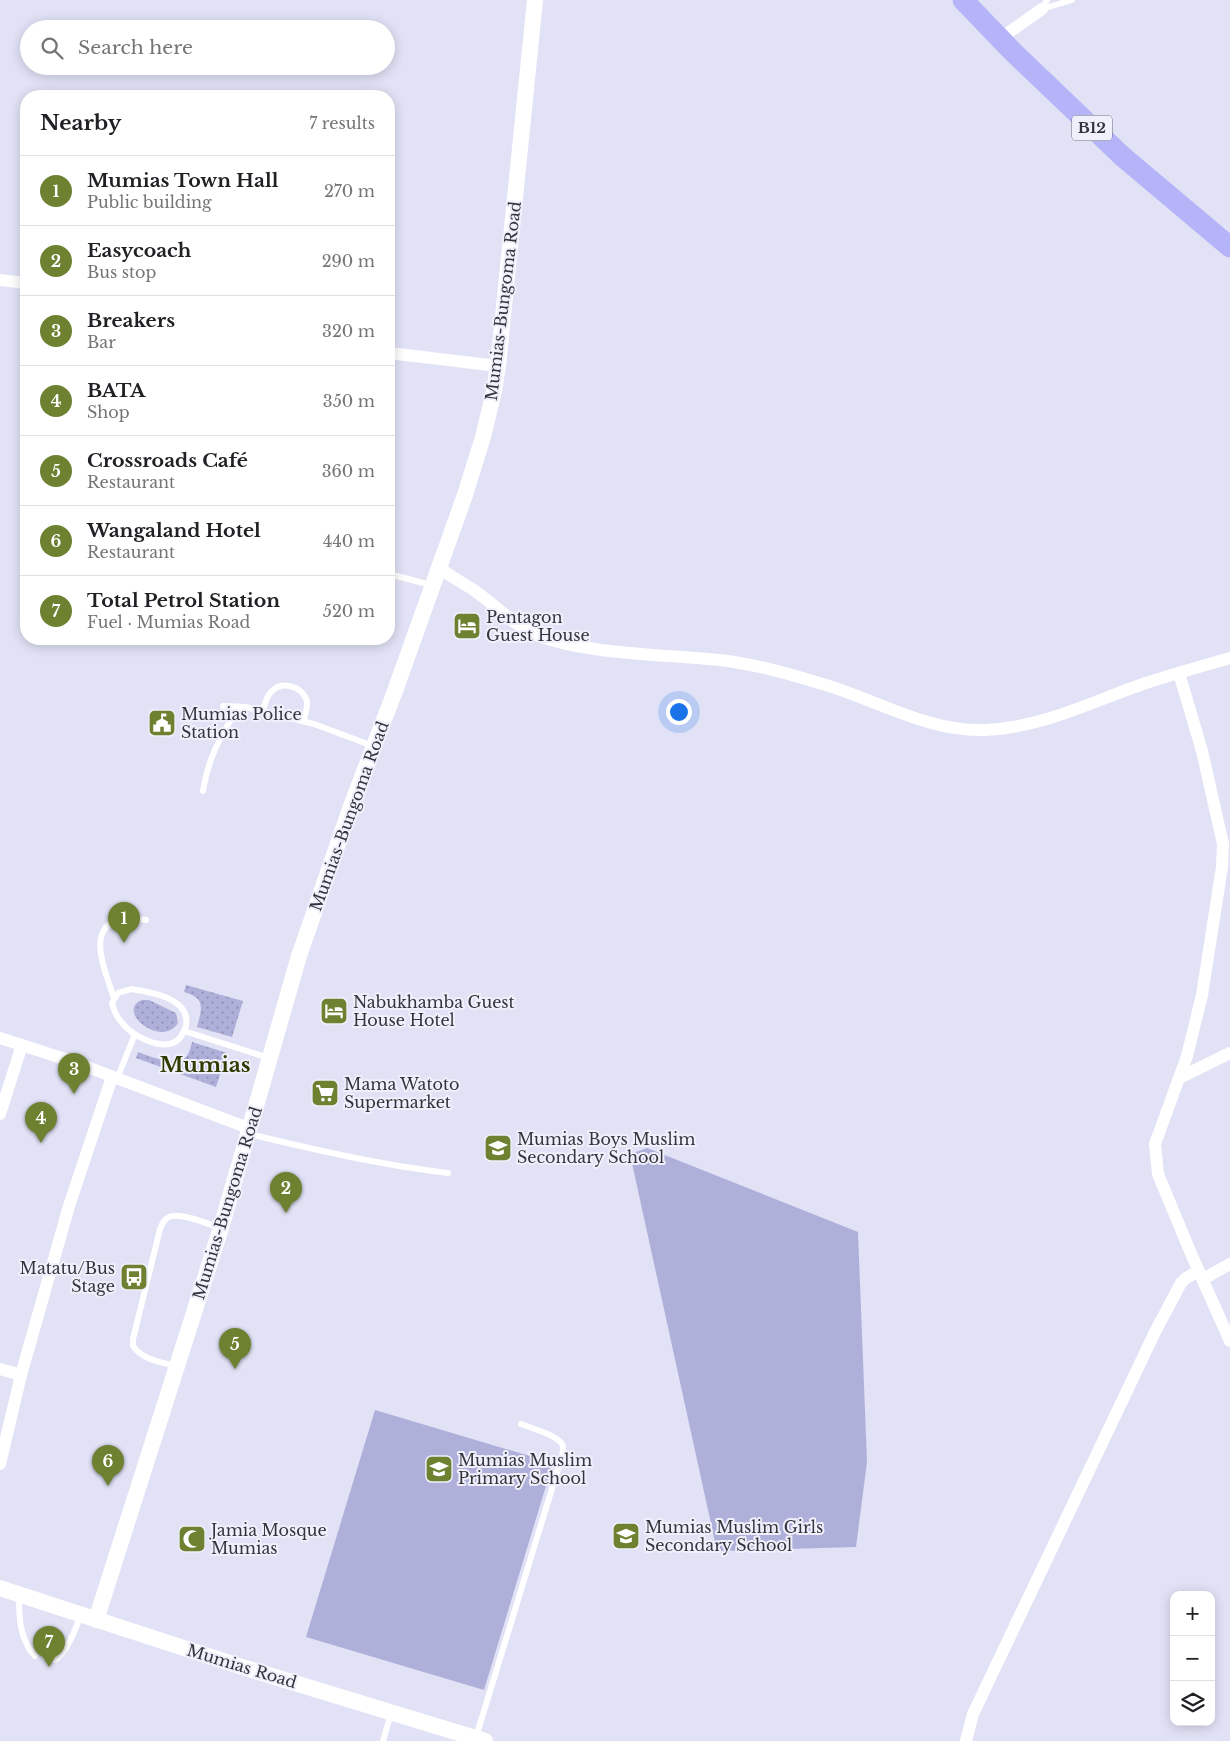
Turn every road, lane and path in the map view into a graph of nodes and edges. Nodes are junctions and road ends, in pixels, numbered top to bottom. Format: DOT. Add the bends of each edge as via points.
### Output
graph roads {
  1 [pos="535,0"];
  2 [pos="963,0"];
  3 [pos="1072,0"];
  4 [pos="1045,5"];
  5 [pos="1001,38"];
  6 [pos="1230,247"];
  7 [pos="0,280"];
  8 [pos="20,282"];
  9 [pos="395,354"];
  10 [pos="498,366"];
  11 [pos="440,568"];
  12 [pos="395,575"];
  13 [pos="434,585"];
  14 [pos="1230,658"];
  15 [pos="1179,672"];
  16 [pos="223,706"];
  17 [pos="239,707"];
  18 [pos="263,710"];
  19 [pos="303,721"];
  20 [pos="374,746"];
  21 [pos="203,791"];
  22 [pos="146,920"];
  23 [pos="114,998"];
  24 [pos="184,1031"];
  25 [pos="135,1034"];
  26 [pos="0,1038"];
  27 [pos="22,1045"];
  28 [pos="1230,1053"];
  29 [pos="269,1058"];
  30 [pos="115,1078"];
  31 [pos="1179,1078"];
  32 [pos="0,1114"];
  33 [pos="250,1132"];
  34 [pos="448,1173"];
  35 [pos="221,1228"];
  36 [pos="1230,1264"];
  37 [pos="1201,1275"];
  38 [pos="1230,1340"];
  39 [pos="177,1367"];
  40 [pos="0,1369"];
  41 [pos="21,1375"];
  42 [pos="521,1424"];
  43 [pos="0,1464"];
  44 [pos="0,1588"];
  45 [pos="19,1594"];
  46 [pos="88,1618"];
  47 [pos="35,1656"];
  48 [pos="55,1660"];
  49 [pos="391,1712"];
  50 [pos="480,1740"];
  51 [pos="383,1741"];
  52 [pos="966,1741"];
  1 -- 10 [label="street, Mumias-Bungoma Road"];
  2 -- 5 [label="highway, B12"];
  3 -- 4 [label="lane"];
  4 -- 5 [label="street"];
  5 -- 6 [label="highway, B12" via="1122,156"];
  7 -- 8 [label="street"];
  9 -- 10 [label="street"];
  10 -- 11 [label="street, Mumias-Bungoma Road" via="483,437"];
  11 -- 13 [label="street, Mumias-Bungoma Road"];
  11 -- 15 [label="street" via="518,624 544,638 608,650 766,668 831,686 914,717 968,730 1010,728 1054,718"];
  12 -- 13 [label="lane"];
  13 -- 20 [label="street, Mumias-Bungoma Road"];
  14 -- 15 [label="street"];
  15 -- 31 [label="street" via="1202,751 1223,844 1202,995"];
  16 -- 17 [label="lane"];
  17 -- 18 [label="lane"];
  17 -- 21 [label="lane" via="214,749"];
  18 -- 19 [label="lane"];
  18 -- 19 [label="lane" via="272,691 280,686 290,686 299,689 307,702"];
  19 -- 20 [label="lane"];
  20 -- 29 [label="street, Mumias-Bungoma Road" via="299,956"];
  22 -- 23 [label="lane" via="118,920 101,938 101,959"];
  23 -- 24 [label="lane" via="131,988 172,1000 186,1015"];
  23 -- 25 [label="lane" via="112,1003 117,1016"];
  24 -- 25 [label="lane" via="174,1043 167,1044 152,1042"];
  24 -- 29 [label="lane"];
  25 -- 30 [label="lane"];
  26 -- 27 [label="street"];
  27 -- 30 [label="street"];
  27 -- 32 [label="street"];
  28 -- 31 [label="street"];
  29 -- 33 [label="street, Mumias-Bungoma Road"];
  30 -- 33 [label="street"];
  30 -- 41 [label="street" via="69,1206"];
  31 -- 37 [label="street" via="1155,1144 1158,1174"];
  33 -- 34 [label="lane" via="364,1160"];
  33 -- 35 [label="street, Mumias-Bungoma Road"];
  35 -- 39 [label="street, Mumias-Bungoma Road"];
  35 -- 39 [label="lane" via="174,1216 164,1221 160,1229 133,1346 142,1356"];
  36 -- 37 [label="street"];
  37 -- 38 [label="street"];
  37 -- 52 [label="street" via="1186,1278 1181,1283 1155,1332 973,1714"];
  39 -- 46 [label="street, Mumias-Bungoma Road"];
  40 -- 41 [label="street"];
  41 -- 43 [label="street"];
  42 -- 50 [label="lane" via="560,1441 562,1456"];
  44 -- 45 [label="street, Mumias Road"];
  45 -- 46 [label="street, Mumias Road"];
  45 -- 47 [label="lane" via="20,1625"];
  46 -- 48 [label="lane" via="75,1629 63,1653"];
  46 -- 49 [label="street, Mumias Road"];
  49 -- 50 [label="street, Mumias Road"];
  49 -- 51 [label="lane"];
}
